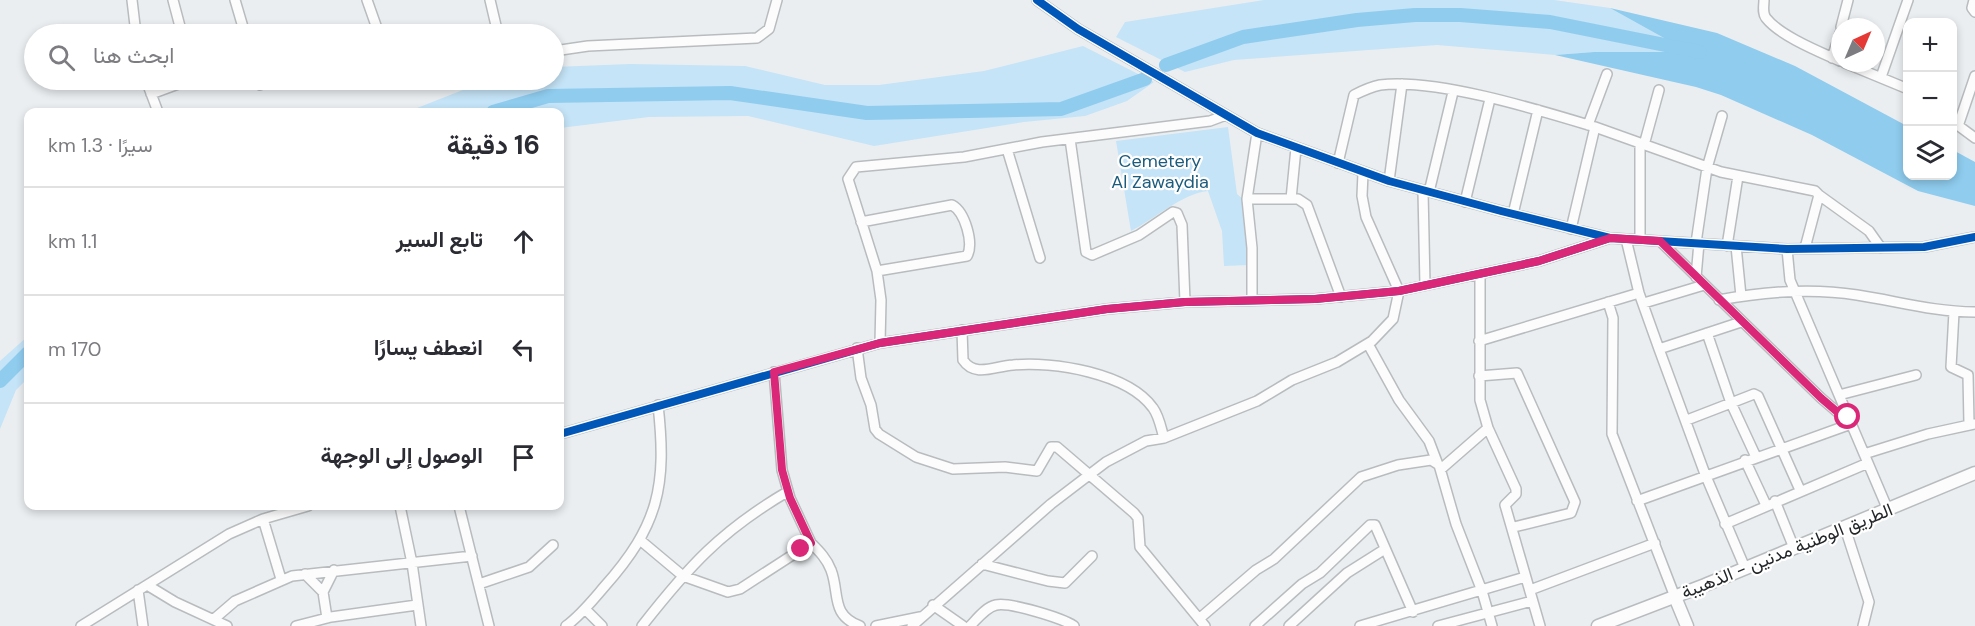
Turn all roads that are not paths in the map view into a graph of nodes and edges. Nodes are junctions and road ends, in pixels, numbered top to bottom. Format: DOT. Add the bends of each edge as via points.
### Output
graph roads {
  1 [pos="132,0"];
  2 [pos="172,0"];
  3 [pos="235,0"];
  4 [pos="367,0"];
  5 [pos="490,0"];
  6 [pos="777,0"];
  7 [pos="1037,0"];
  8 [pos="1764,0"];
  9 [pos="1848,0"];
  10 [pos="1908,0"];
  11 [pos="1974,0"];
  12 [pos="1975,12"];
  13 [pos="1843,18"];
  14 [pos="135,24"];
  15 [pos="179,24"];
  16 [pos="243,24"];
  17 [pos="376,24"];
  18 [pos="496,24"];
  19 [pos="564,50"];
  20 [pos="1831,57"];
  21 [pos="1868,72"];
  22 [pos="1606,74"];
  23 [pos="1975,76"];
  24 [pos="1881,77"];
  25 [pos="1402,84"];
  26 [pos="1903,87"];
  27 [pos="150,90"];
  28 [pos="162,90"];
  29 [pos="1659,90"];
  30 [pos="1454,92"];
  31 [pos="151,94"];
  32 [pos="1490,99"];
  33 [pos="156,108"];
  34 [pos="1538,110"];
  35 [pos="1226,115"];
  36 [pos="1722,116"];
  37 [pos="1957,118"];
  38 [pos="1957,124"];
  39 [pos="1592,126"];
  40 [pos="1257,134"];
  41 [pos="1975,138"];
  42 [pos="1070,139"];
  43 [pos="1642,145"];
  44 [pos="1296,148"];
  45 [pos="1007,149"];
  46 [pos="1338,163"];
  47 [pos="1707,168"];
  48 [pos="1362,173"];
  49 [pos="1738,176"];
  50 [pos="1389,181"];
  51 [pos="1426,191"];
  52 [pos="1819,195"];
  53 [pos="1247,199"];
  54 [pos="1291,199"];
  55 [pos="1465,202"];
  56 [pos="1514,214"];
  57 [pos="861,222"];
  58 [pos="1571,229"];
  59 [pos="1975,237"];
  60 [pos="1610,238"];
  61 [pos="1626,239"];
  62 [pos="1640,240"];
  63 [pos="1660,241"];
  64 [pos="1697,243"];
  65 [pos="1732,246"];
  66 [pos="1805,248"];
  67 [pos="1881,248"];
  68 [pos="1786,249"];
  69 [pos="1040,258"];
  70 [pos="877,271"];
  71 [pos="1480,275"];
  72 [pos="1700,281"];
  73 [pos="1425,285"];
  74 [pos="1399,291"];
  75 [pos="1640,292"];
  76 [pos="1795,293"];
  77 [pos="1741,296"];
  78 [pos="1341,297"];
  79 [pos="1252,300"];
  80 [pos="1719,300"];
  81 [pos="1185,302"];
  82 [pos="1608,302"];
  83 [pos="1644,303"];
  84 [pos="1954,312"];
  85 [pos="1975,312"];
  86 [pos="1741,322"];
  87 [pos="962,330"];
  88 [pos="1707,333"];
  89 [pos="1479,341"];
  90 [pos="880,343"];
  91 [pos="1368,345"];
  92 [pos="857,348"];
  93 [pos="1659,349"];
  94 [pos="774,372"];
  95 [pos="1916,375"];
  96 [pos="1479,376"];
  97 [pos="1839,395"];
  98 [pos="1731,403"];
  99 [pos="658,405"];
  100 [pos="1687,420"];
  101 [pos="1850,420"];
  102 [pos="1972,424"];
  103 [pos="1488,428"];
  104 [pos="564,433"];
  105 [pos="1164,438"];
  106 [pos="1780,448"];
  107 [pos="1756,457"];
  108 [pos="1866,459"];
  109 [pos="1745,460"];
  110 [pos="1439,466"];
  111 [pos="1975,473"];
  112 [pos="1089,474"];
  113 [pos="1705,474"];
  114 [pos="1800,490"];
  115 [pos="787,492"];
  116 [pos="1637,501"];
  117 [pos="1770,503"];
  118 [pos="278,510"];
  119 [pos="401,510"];
  120 [pos="460,510"];
  121 [pos="1888,510"];
  122 [pos="263,519"];
  123 [pos="1725,524"];
  124 [pos="1514,527"];
  125 [pos="1845,528"];
  126 [pos="640,540"];
  127 [pos="811,543"];
  128 [pos="1654,543"];
  129 [pos="553,544"];
  130 [pos="1794,548"];
  131 [pos="1385,549"];
  132 [pos="472,556"];
  133 [pos="1092,556"];
  134 [pos="412,563"];
  135 [pos="982,564"];
  136 [pos="1745,568"];
  137 [pos="334,570"];
  138 [pos="306,574"];
  139 [pos="683,576"];
  140 [pos="1525,576"];
  141 [pos="280,579"];
  142 [pos="479,584"];
  143 [pos="147,585"];
  144 [pos="138,590"];
  145 [pos="1530,590"];
  146 [pos="1482,591"];
  147 [pos="323,592"];
  148 [pos="1675,597"];
  149 [pos="1532,601"];
  150 [pos="417,605"];
  151 [pos="933,605"];
  152 [pos="585,609"];
  153 [pos="1413,612"];
  154 [pos="1489,614"];
  155 [pos="920,617"];
  156 [pos="330,620"];
  157 [pos="210,621"];
  158 [pos="1203,622"];
  159 [pos="81,626"];
  160 [pos="143,626"];
  161 [pos="227,626"];
  162 [pos="296,626"];
  163 [pos="421,626"];
  164 [pos="489,626"];
  165 [pos="566,626"];
  166 [pos="602,626"];
  167 [pos="642,626"];
  168 [pos="860,626"];
  169 [pos="876,626"];
  170 [pos="912,626"];
  171 [pos="963,626"];
  172 [pos="970,626"];
  173 [pos="1074,626"];
  174 [pos="1255,626"];
  175 [pos="1289,626"];
  176 [pos="1360,626"];
  177 [pos="1438,626"];
  178 [pos="1492,626"];
  179 [pos="1540,626"];
  180 [pos="1598,626"];
  181 [pos="1687,626"];
  182 [pos="1863,626"];
  1 -- 14 [label="street"];
  2 -- 15 [label="street"];
  3 -- 16 [label="street"];
  4 -- 17 [label="street"];
  5 -- 18 [label="street"];
  6 -- 19 [label="street" via="769,29 757,38"];
  7 -- 35 [label="street" via="1078,29"];
  8 -- 20 [label="street" via="1767,20"];
  9 -- 13 [label="street"];
  10 -- 24 [label="street"];
  11 -- 12 [label="street"];
  21 -- 24 [label="street"];
  22 -- 39 [label="street"];
  23 -- 37 [label="street"];
  24 -- 26 [label="street"];
  25 -- 30 [label="street"];
  25 -- 46 [label="street" via="1354,95"];
  25 -- 50 [label="street"];
  27 -- 31 [label="street"];
  28 -- 31 [label="street"];
  29 -- 43 [label="street"];
  30 -- 32 [label="street"];
  30 -- 51 [label="street"];
  31 -- 33 [label="street"];
  32 -- 34 [label="street"];
  32 -- 55 [label="street"];
  34 -- 39 [label="street"];
  34 -- 56 [label="street"];
  35 -- 40 [label="street"];
  35 -- 42 [label="street" via="1210,121"];
  36 -- 47 [label="street"];
  38 -- 41 [label="street"];
  39 -- 43 [label="street"];
  39 -- 58 [label="street"];
  40 -- 44 [label="street"];
  40 -- 53 [label="street"];
  42 -- 45 [label="street"];
  42 -- 81 [label="street" via="1086,252 1092,255 1139,236 1177,213 1182,225"];
  43 -- 47 [label="street"];
  43 -- 62 [label="street"];
  44 -- 46 [label="street"];
  44 -- 54 [label="street"];
  45 -- 57 [label="street" via="924,162 856,167 848,179"];
  45 -- 69 [label="street"];
  46 -- 48 [label="street"];
  47 -- 49 [label="street"];
  47 -- 64 [label="street"];
  48 -- 50 [label="street"];
  48 -- 74 [label="street" via="1366,217"];
  49 -- 52 [label="street"];
  49 -- 65 [label="street"];
  50 -- 51 [label="street"];
  51 -- 55 [label="street"];
  51 -- 73 [label="street"];
  52 -- 66 [label="street"];
  52 -- 67 [label="street" via="1869,231"];
  53 -- 54 [label="street"];
  53 -- 79 [label="street"];
  54 -- 78 [label="street" via="1304,201 1310,211"];
  55 -- 56 [label="street"];
  56 -- 58 [label="street"];
  57 -- 70 [label="street"];
  57 -- 70 [label="street" via="952,205 962,213 970,247 967,256"];
  58 -- 60 [label="street"];
  59 -- 67 [label="street" via="1924,247"];
  60 -- 61 [label="street"];
  60 -- 71 [label="street"];
  61 -- 62 [label="street"];
  61 -- 75 [label="street"];
  62 -- 63 [label="street"];
  63 -- 64 [label="street"];
  63 -- 72 [label="street"];
  64 -- 65 [label="street"];
  64 -- 72 [label="street"];
  65 -- 68 [label="street"];
  65 -- 77 [label="street"];
  66 -- 67 [label="street"];
  66 -- 68 [label="street"];
  68 -- 76 [label="street"];
  70 -- 90 [label="street"];
  71 -- 73 [label="street"];
  71 -- 89 [label="street"];
  72 -- 80 [label="street"];
  72 -- 83 [label="street"];
  73 -- 74 [label="street"];
  74 -- 78 [label="street"];
  74 -- 91 [label="street" via="1393,319"];
  75 -- 82 [label="street"];
  75 -- 83 [label="street"];
  76 -- 77 [label="street"];
  76 -- 84 [label="street" via="1855,295"];
  76 -- 97 [label="street"];
  77 -- 80 [label="street"];
  78 -- 79 [label="street"];
  79 -- 81 [label="street"];
  80 -- 86 [label="street"];
  81 -- 87 [label="street"];
  82 -- 89 [label="street"];
  82 -- 116 [label="street" via="1613,318 1612,434"];
  83 -- 93 [label="street"];
  84 -- 85 [label="street"];
  84 -- 102 [label="street" via="1951,367 1968,375"];
  86 -- 88 [label="street"];
  86 -- 101 [label="street" via="1834,411"];
  87 -- 90 [label="street"];
  87 -- 105 [label="street" via="963,360 971,369 1027,364 1112,377 1152,407"];
  88 -- 93 [label="street"];
  88 -- 98 [label="street"];
  89 -- 96 [label="street"];
  90 -- 92 [label="street"];
  91 -- 105 [label="street" via="1257,401"];
  91 -- 110 [label="street" via="1399,400 1429,441"];
  92 -- 94 [label="street"];
  92 -- 112 [label="street" via="875,429 892,444 916,457 957,469 1005,466 1036,471 1055,446"];
  93 -- 100 [label="street"];
  94 -- 99 [label="street"];
  94 -- 115 [label="street" via="779,449"];
  95 -- 97 [label="street"];
  96 -- 103 [label="street" via="1480,400"];
  96 -- 124 [label="street" via="1517,373 1575,502 1570,513"];
  97 -- 101 [label="street"];
  98 -- 100 [label="street"];
  98 -- 106 [label="street" via="1754,393 1758,396"];
  98 -- 107 [label="street"];
  99 -- 104 [label="street"];
  99 -- 126 [label="street" via="662,472 654,510"];
  100 -- 113 [label="street"];
  101 -- 106 [label="street"];
  101 -- 108 [label="street"];
  102 -- 108 [label="street" via="1928,434"];
  103 -- 110 [label="street"];
  103 -- 124 [label="street" via="1516,489 1505,505"];
  105 -- 112 [label="street" via="1146,441"];
  106 -- 107 [label="street"];
  106 -- 114 [label="street"];
  107 -- 109 [label="street"];
  108 -- 114 [label="street"];
  108 -- 121 [label="street"];
  109 -- 113 [label="street"];
  109 -- 117 [label="street"];
  110 -- 146 [label="street"];
  110 -- 158 [label="street" via="1431,460 1361,477"];
  111 -- 121 [label="main road, الطريق الوطنية مدنين - الذهيبة"];
  112 -- 135 [label="street"];
  112 -- 158 [label="street" via="1138,518 1140,547"];
  113 -- 116 [label="street"];
  113 -- 123 [label="street"];
  114 -- 117 [label="street"];
  115 -- 127 [label="street"];
  115 -- 139 [label="street" via="720,537"];
  116 -- 128 [label="street"];
  117 -- 123 [label="street"];
  117 -- 130 [label="street"];
  118 -- 122 [label="street"];
  119 -- 134 [label="street"];
  120 -- 132 [label="street"];
  121 -- 125 [label="main road, الطريق الوطنية مدنين - الذهيبة"];
  122 -- 141 [label="street"];
  122 -- 143 [label="street" via="229,534"];
  123 -- 136 [label="street"];
  124 -- 140 [label="street"];
  125 -- 130 [label="main road, الطريق الوطنية مدنين - الذهيبة"];
  125 -- 182 [label="street" via="1869,602"];
  126 -- 139 [label="street"];
  126 -- 152 [label="street"];
  127 -- 139 [label="street" via="735,591"];
  127 -- 168 [label="street" via="832,572 838,606 848,620"];
  128 -- 145 [label="street"];
  128 -- 148 [label="street"];
  129 -- 142 [label="street" via="529,567"];
  130 -- 136 [label="main road, الطريق الوطنية مدنين - الذهيبة"];
  131 -- 153 [label="street"];
  131 -- 174 [label="street" via="1375,525 1365,527 1320,573"];
  131 -- 175 [label="street" via="1347,573"];
  132 -- 134 [label="street"];
  132 -- 142 [label="street"];
  133 -- 135 [label="street" via="1065,583"];
  134 -- 137 [label="street"];
  134 -- 150 [label="street"];
  135 -- 151 [label="street"];
  136 -- 148 [label="main road, الطريق الوطنية مدنين - الذهيبة"];
  137 -- 138 [label="street"];
  137 -- 147 [label="street"];
  138 -- 141 [label="street"];
  138 -- 147 [label="street"];
  139 -- 167 [label="street"];
  140 -- 145 [label="street"];
  140 -- 146 [label="street"];
  141 -- 157 [label="street" via="235,601"];
  142 -- 164 [label="street"];
  143 -- 144 [label="street"];
  143 -- 157 [label="street"];
  144 -- 159 [label="street"];
  144 -- 160 [label="street"];
  145 -- 149 [label="street"];
  146 -- 153 [label="street"];
  146 -- 154 [label="street"];
  147 -- 156 [label="street"];
  148 -- 180 [label="main road, الطريق الوطنية مدنين - الذهيبة"];
  148 -- 181 [label="main road"];
  149 -- 154 [label="street"];
  149 -- 179 [label="street"];
  150 -- 156 [label="street"];
  150 -- 163 [label="street"];
  151 -- 155 [label="street"];
  151 -- 171 [label="street"];
  152 -- 165 [label="street"];
  152 -- 166 [label="street"];
  153 -- 176 [label="street"];
  154 -- 177 [label="street"];
  154 -- 178 [label="street"];
  155 -- 169 [label="street"];
  155 -- 170 [label="street"];
  156 -- 162 [label="street"];
  157 -- 161 [label="street"];
  172 -- 173 [label="street" via="988,609 1000,604 1054,616"];
}
